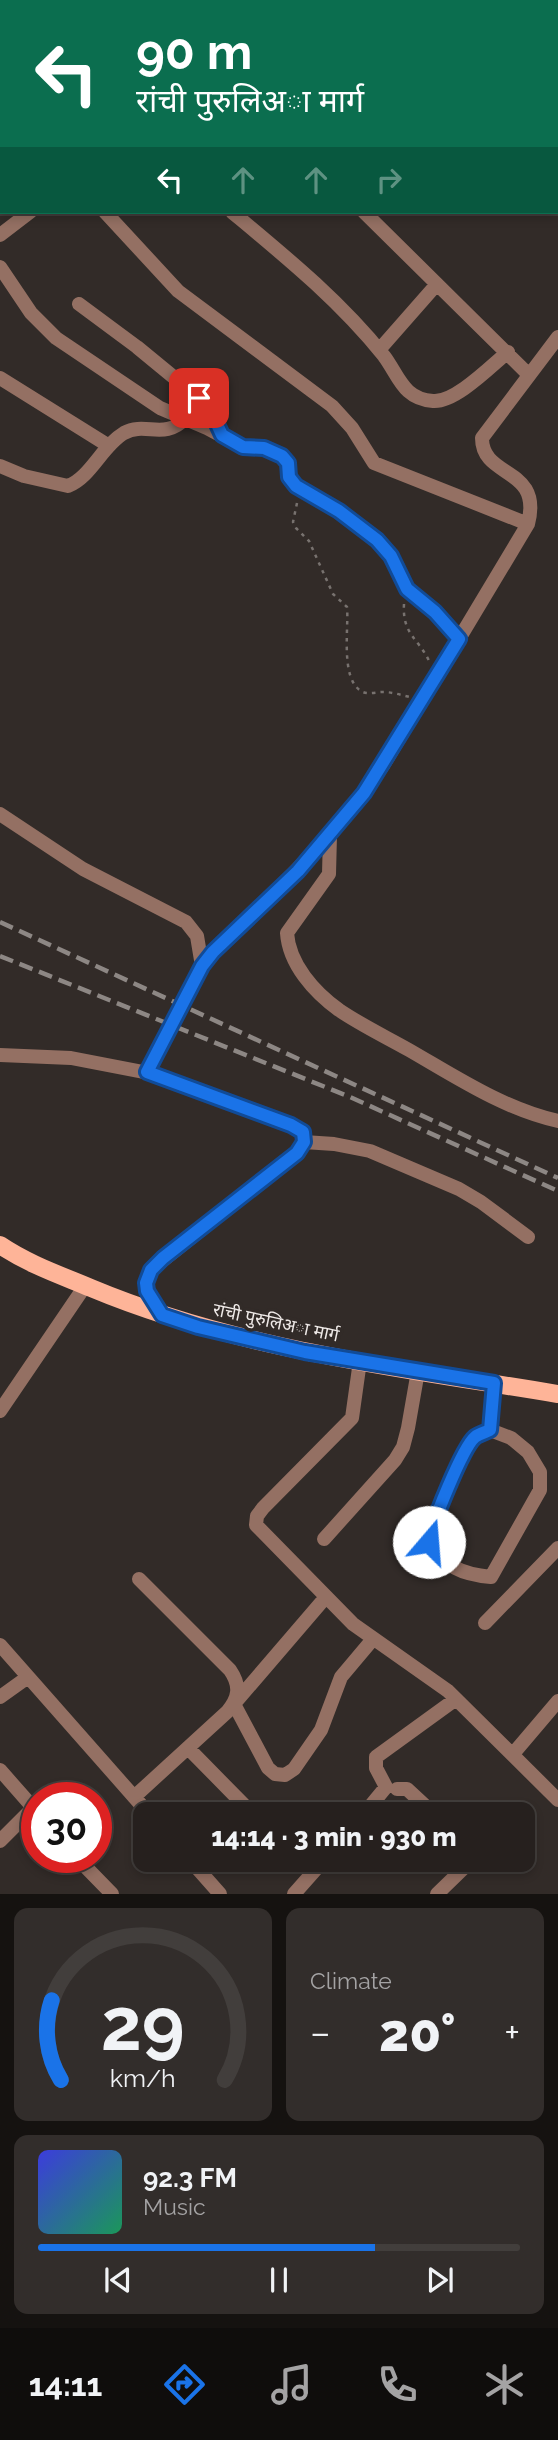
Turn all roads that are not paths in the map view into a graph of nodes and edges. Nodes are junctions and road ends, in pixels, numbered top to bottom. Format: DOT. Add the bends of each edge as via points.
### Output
graph roads {
  1 [pos="27,214"];
  2 [pos="107,214"];
  3 [pos="234,214"];
  4 [pos="366,214"];
  5 [pos="0,235"];
  6 [pos="0,267"];
  7 [pos="437,284"];
  8 [pos="79,304"];
  9 [pos="558,337"];
  10 [pos="379,350"];
  11 [pos="508,352"];
  12 [pos="528,374"];
  13 [pos="0,378"];
  14 [pos="186,418"];
  15 [pos="222,435"];
  16 [pos="109,446"];
  17 [pos="0,466"];
  18 [pos="528,524"];
  19 [pos="459,639"];
  20 [pos="0,814"];
  21 [pos="330,835"];
  22 [pos="202,966"];
  23 [pos="0,1055"];
  24 [pos="147,1072"];
  25 [pos="558,1121"];
  26 [pos="304,1142"];
  27 [pos="528,1237"];
  28 [pos="0,1245"];
  29 [pos="85,1286"];
  30 [pos="162,1315"];
  31 [pos="359,1361"];
  32 [pos="418,1371"];
  33 [pos="494,1383"];
  34 [pos="558,1394"];
  35 [pos="0,1411"];
  36 [pos="490,1430"];
  37 [pos="324,1539"];
  38 [pos="558,1548"];
  39 [pos="139,1579"];
  40 [pos="325,1598"];
  41 [pos="485,1623"];
  42 [pos="373,1639"];
  43 [pos="0,1645"];
  44 [pos="28,1677"];
  45 [pos="0,1697"];
  46 [pos="457,1699"];
  47 [pos="558,1701"];
  48 [pos="234,1704"];
  49 [pos="188,1748"];
  50 [pos="513,1754"];
  51 [pos="0,1770"];
  52 [pos="397,1788"];
  53 [pos="21,1794"];
  54 [pos="134,1797"];
  55 [pos="558,1800"];
  56 [pos="138,1802"];
  57 [pos="241,1802"];
  58 [pos="374,1802"];
  59 [pos="421,1802"];
  60 [pos="21,1822"];
  61 [pos="0,1841"];
  62 [pos="201,1872"];
  63 [pos="313,1872"];
  64 [pos="460,1872"];
  65 [pos="92,1873"];
  66 [pos="112,1894"];
  67 [pos="220,1894"];
  68 [pos="294,1894"];
  69 [pos="437,1894"];
  1 -- 5 [label="street"];
  2 -- 18 [label="street" via="178,291 332,406 374,463"];
  3 -- 10 [label="street" via="329,295"];
  4 -- 7 [label="street"];
  6 -- 14 [label="street" via="31,313 56,338 153,404"];
  7 -- 10 [label="street"];
  7 -- 11 [label="street"];
  8 -- 15 [label="street" via="199,398 210,409"];
  9 -- 12 [label="street"];
  10 -- 11 [label="street" via="405,390 436,401 455,395"];
  11 -- 12 [label="street"];
  12 -- 18 [label="street" via="482,438 482,448 530,494"];
  13 -- 16 [label="street"];
  14 -- 15 [label="street"];
  14 -- 16 [label="street" via="169,430 130,430"];
  15 -- 19 [label="street" via="243,447 264,448 282,456 292,483 377,540 391,556 407,589"];
  16 -- 17 [label="street" via="68,486"];
  18 -- 19 [label="street"];
  19 -- 21 [label="street" via="384,764"];
  20 -- 22 [label="street" via="83,869 186,922 197,936"];
  21 -- 22 [label="street"];
  21 -- 25 [label="street" via="329,874 287,933 288,951 298,967 339,1010 484,1093"];
  22 -- 24 [label="street"];
  23 -- 24 [label="street" via="71,1058"];
  24 -- 26 [label="street" via="291,1125 303,1132"];
  26 -- 27 [label="street" via="370,1152 433,1178 470,1195"];
  26 -- 30 [label="street" via="297,1153 151,1270 147,1291"];
  28 -- 29 [label="main road, रांची पुरुलिअा मार्ग"];
  29 -- 30 [label="main road, रांची पुरुलिअा मार्ग"];
  29 -- 35 [label="street"];
  30 -- 31 [label="main road, रांची पुरुलिअा मार्ग" via="305,1352"];
  31 -- 32 [label="main road, रांची पुरुलिअा मार्ग"];
  31 -- 40 [label="street" via="352,1418 257,1516 256,1525"];
  32 -- 33 [label="main road, रांची पुरुलिअा मार्ग"];
  32 -- 37 [label="street" via="403,1447"];
  33 -- 34 [label="main road, रांची पुरुलिअा मार्ग"];
  33 -- 36 [label="street"];
  36 -- 36 [label="street" via="511,1438 528,1452 540,1472 540,1490 491,1577 470,1575 444,1563 429,1542 432,1524 461,1459 474,1437"];
  38 -- 41 [label="street"];
  39 -- 48 [label="street" via="230,1670 239,1690"];
  40 -- 42 [label="street"];
  40 -- 48 [label="street"];
  42 -- 46 [label="street"];
  42 -- 48 [label="street" via="341,1677 321,1730 285,1775 268,1768"];
  43 -- 44 [label="street"];
  44 -- 45 [label="street"];
  44 -- 54 [label="street"];
  46 -- 50 [label="street"];
  46 -- 58 [label="street" via="376,1757 386,1787"];
  47 -- 50 [label="street"];
  48 -- 49 [label="street"];
  49 -- 54 [label="street"];
  49 -- 57 [label="street"];
  50 -- 55 [label="street"];
  51 -- 53 [label="street"];
  52 -- 59 [label="street" via="407,1789"];
  54 -- 56 [label="street"];
  60 -- 61 [label="street"];
  62 -- 67 [label="street"];
  63 -- 68 [label="street"];
  64 -- 69 [label="street"];
  65 -- 66 [label="street"];
}
